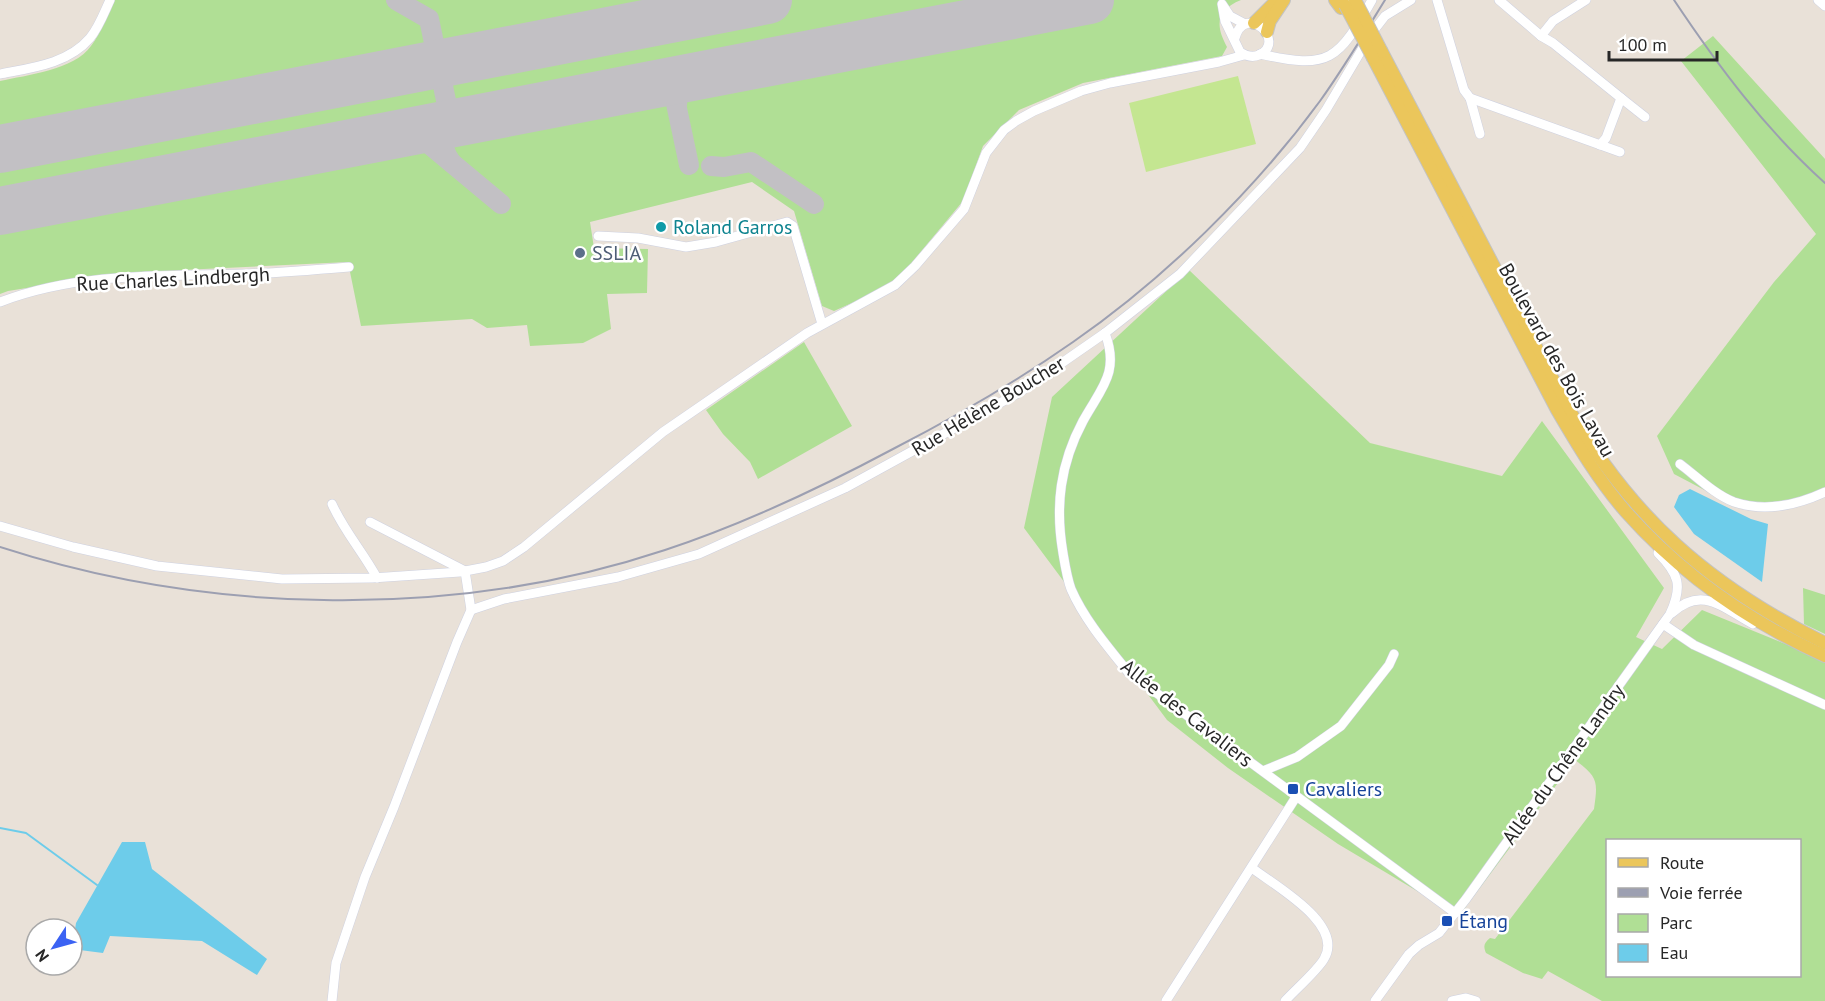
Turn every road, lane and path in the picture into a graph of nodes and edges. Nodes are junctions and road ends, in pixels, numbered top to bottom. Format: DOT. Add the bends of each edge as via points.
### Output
graph roads {
  1 [pos="110,0"];
  2 [pos="1277,0"];
  3 [pos="1284,0"];
  4 [pos="1372,0"];
  5 [pos="1411,0"];
  6 [pos="1437,0"];
  7 [pos="1499,0"];
  8 [pos="1586,0"];
  9 [pos="1818,0"];
  10 [pos="1222,2"];
  11 [pos="1344,2"];
  12 [pos="1825,6"];
  13 [pos="1249,24"];
  14 [pos="1540,36"];
  15 [pos="1267,38"];
  16 [pos="1235,41"];
  17 [pos="1260,54"];
  18 [pos="1244,55"];
  19 [pos="1378,55"];
  20 [pos="1286,59"];
  21 [pos="1226,60"];
  22 [pos="0,75"];
  23 [pos="1470,98"];
  24 [pos="1621,98"];
  25 [pos="1645,117"];
  26 [pos="1480,134"];
  27 [pos="1600,145"];
  28 [pos="1620,152"];
  29 [pos="598,236"];
  30 [pos="349,267"];
  31 [pos="0,302"];
  32 [pos="822,324"];
  33 [pos="1105,333"];
  34 [pos="1680,464"];
  35 [pos="1825,492"];
  36 [pos="332,504"];
  37 [pos="1627,513"];
  38 [pos="370,522"];
  39 [pos="0,526"];
  40 [pos="465,571"];
  41 [pos="377,578"];
  42 [pos="471,610"];
  43 [pos="1670,614"];
  44 [pos="1663,624"];
  45 [pos="1825,643"];
  46 [pos="1806,647"];
  47 [pos="1394,654"];
  48 [pos="1825,656"];
  49 [pos="1825,705"];
  50 [pos="1263,771"];
  51 [pos="1296,797"];
  52 [pos="1252,868"];
  53 [pos="1455,913"];
  54 [pos="1377,1000"];
  55 [pos="332,1001"];
  56 [pos="1166,1001"];
  57 [pos="1285,1001"];
  58 [pos="1452,1001"];
  59 [pos="1476,1001"];
  1 -- 22 [label="street" via="92,36 82,46 57,61"];
  2 -- 13 [label="main road"];
  3 -- 15 [label="main road" via="1270,21"];
  4 -- 20 [label="street" via="1344,44 1332,54 1318,61"];
  5 -- 33 [label="street, Rue Hélène Boucher" via="1385,16 1371,34 1326,110 1280,170 1180,274"];
  6 -- 23 [label="street" via="1464,90"];
  7 -- 14 [label="street"];
  8 -- 14 [label="street" via="1553,21"];
  9 -- 12 [label="street"];
  10 -- 13 [label="street" via="1230,16"];
  10 -- 16 [label="street" via="1225,21"];
  11 -- 19 [label="main road, Boulevard des Bois Lavau, bridge"];
  13 -- 15 [label="street" via="1263,28"];
  13 -- 16 [label="street" via="1238,30"];
  14 -- 24 [label="street"];
  15 -- 17 [label="street"];
  15 -- 20 [label="street" via="1278,55"];
  16 -- 18 [label="street"];
  16 -- 21 [label="street"];
  17 -- 18 [label="street"];
  17 -- 20 [label="street"];
  18 -- 21 [label="street"];
  19 -- 37 [label="main road, Boulevard des Bois Lavau" via="1557,410"];
  19 -- 45 [label="main road, Boulevard des Bois Lavau" via="1566,404 1622,489 1682,551 1724,584"];
  21 -- 32 [label="street" via="1081,91 1016,121 993,142 964,209 907,275 880,295"];
  23 -- 26 [label="street"];
  23 -- 27 [label="street"];
  24 -- 25 [label="street"];
  24 -- 27 [label="street"];
  27 -- 28 [label="street"];
  29 -- 32 [label="street" via="686,247 787,222 793,226"];
  30 -- 31 [label="street, Rue Charles Lindbergh" via="122,277 42,289"];
  32 -- 40 [label="street" via="663,432 524,547 503,561"];
  33 -- 42 [label="street, Rue Hélène Boucher" via="1020,392 845,488 699,554 618,577 504,598"];
  33 -- 50 [label="street, Allée des Cavaliers" via="1112,368 1070,451 1058,507 1059,533 1071,588 1128,672"];
  34 -- 35 [label="street" via="1733,502 1764,507 1789,505"];
  36 -- 41 [label="street"];
  37 -- 43 [label="street, Allée du Chêne Landry" via="1678,580 1679,589"];
  37 -- 46 [label="main road, Boulevard des Bois Lavau" via="1719,596"];
  38 -- 40 [label="street"];
  39 -- 41 [label="street" via="157,566 282,579"];
  40 -- 41 [label="street"];
  40 -- 42 [label="street"];
  42 -- 55 [label="street" via="365,877 336,963"];
  43 -- 44 [label="street, Allée du Chêne Landry"];
  43 -- 46 [label="street, Allée du Chêne Landry" via="1686,601 1703,598 1787,642"];
  44 -- 49 [label="street" via="1694,645"];
  44 -- 53 [label="street, Allée du Chêne Landry"];
  46 -- 48 [label="main road, Boulevard des Bois Lavau"];
  47 -- 50 [label="street" via="1341,726 1297,756"];
  50 -- 51 [label="street, Allée des Cavaliers"];
  51 -- 52 [label="street"];
  51 -- 53 [label="street, Allée des Cavaliers"];
  52 -- 56 [label="street"];
  52 -- 57 [label="street" via="1313,914 1329,944 1324,959"];
  53 -- 54 [label="street, Allée du Chêne Landry" via="1438,933 1408,954"];
  58 -- 59 [label="street"];
}
